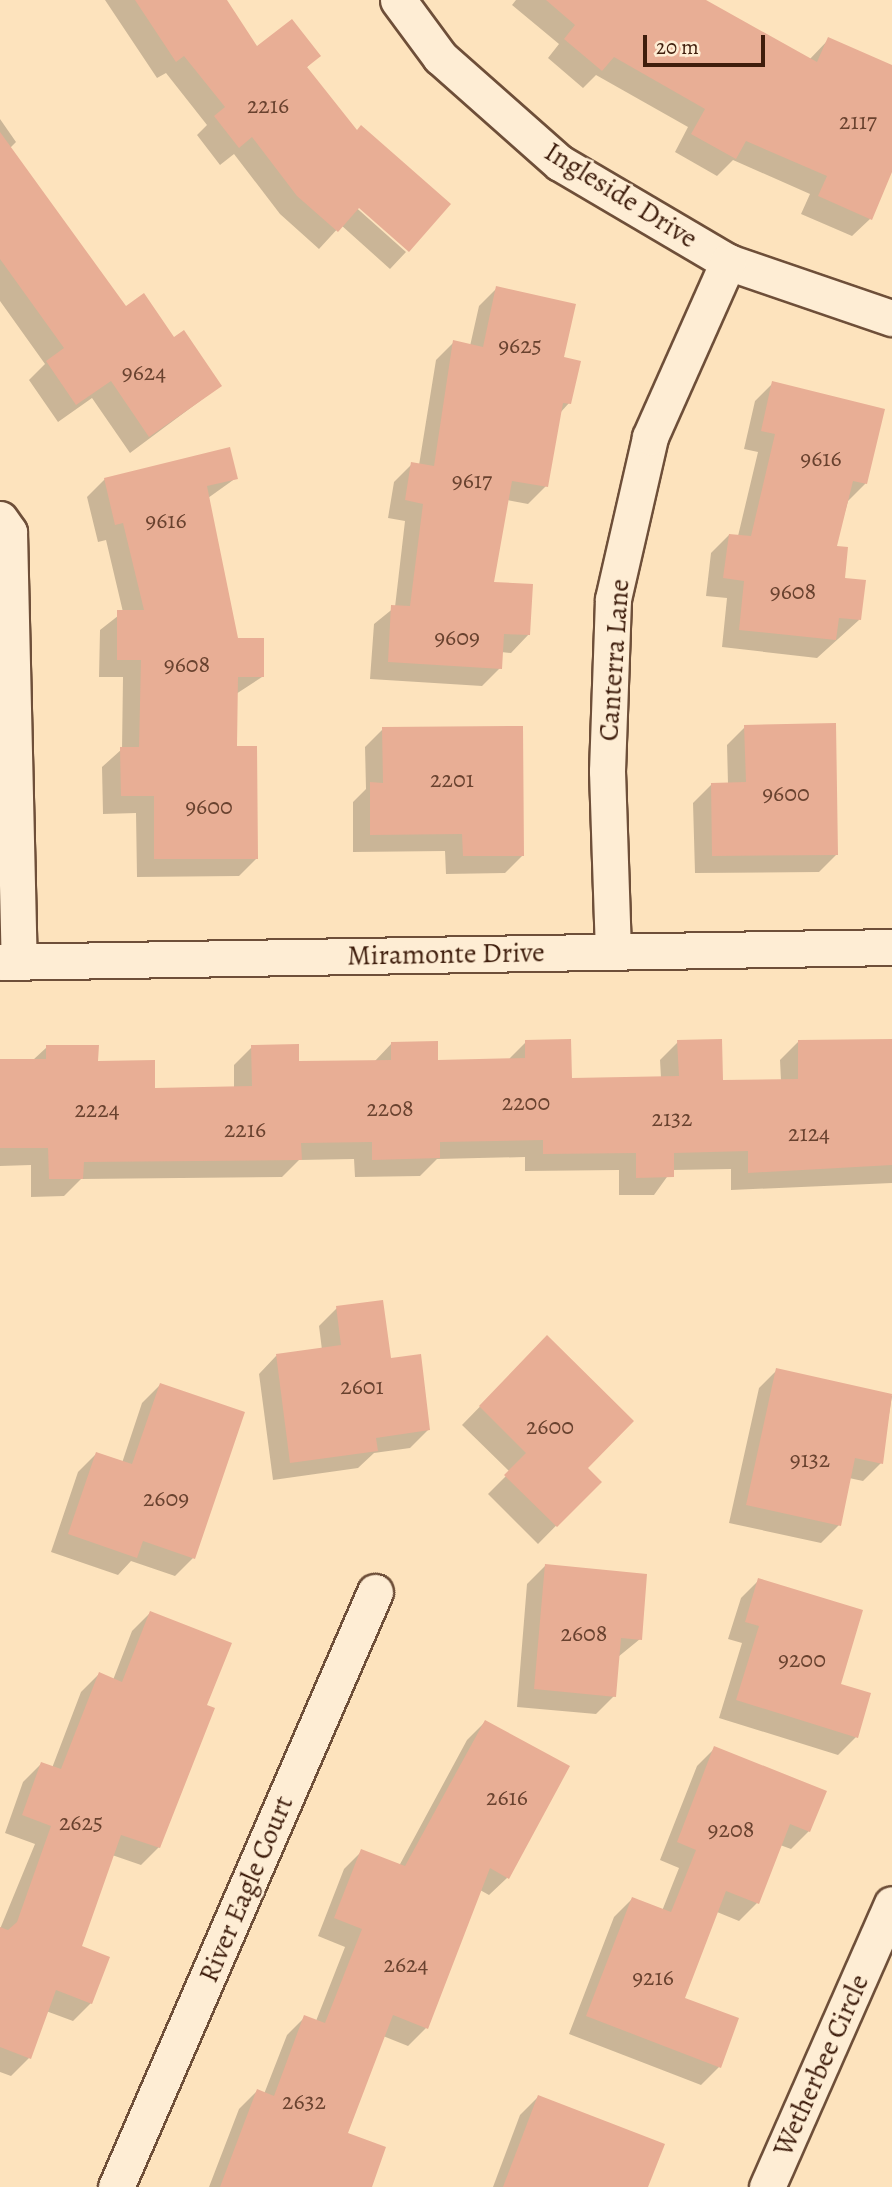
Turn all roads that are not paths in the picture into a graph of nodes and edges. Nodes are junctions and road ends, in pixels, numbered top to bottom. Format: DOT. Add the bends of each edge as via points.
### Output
graph roads {
  1 [pos="398,0"];
  2 [pos="728,262"];
  3 [pos="892,318"];
  4 [pos="0,519"];
  5 [pos="892,947"];
  6 [pos="613,952"];
  7 [pos="10,962"];
  8 [pos="375,1592"];
  9 [pos="892,1904"];
  10 [pos="116,2187"];
  11 [pos="767,2187"];
  1 -- 2 [label="street, Ingleside Drive" via="440,57 561,163"];
  2 -- 3 [label="street, Ingleside Drive"];
  2 -- 6 [label="street, Canterra Lane" via="650,437 613,598 607,771"];
  4 -- 7 [label="street" via="9,532"];
  5 -- 6 [label="street, Miramonte Drive"];
  6 -- 7 [label="street, Miramonte Drive"];
  8 -- 10 [label="street, River Eagle Court"];
  9 -- 11 [label="street, Wetherbee Circle"];
}
